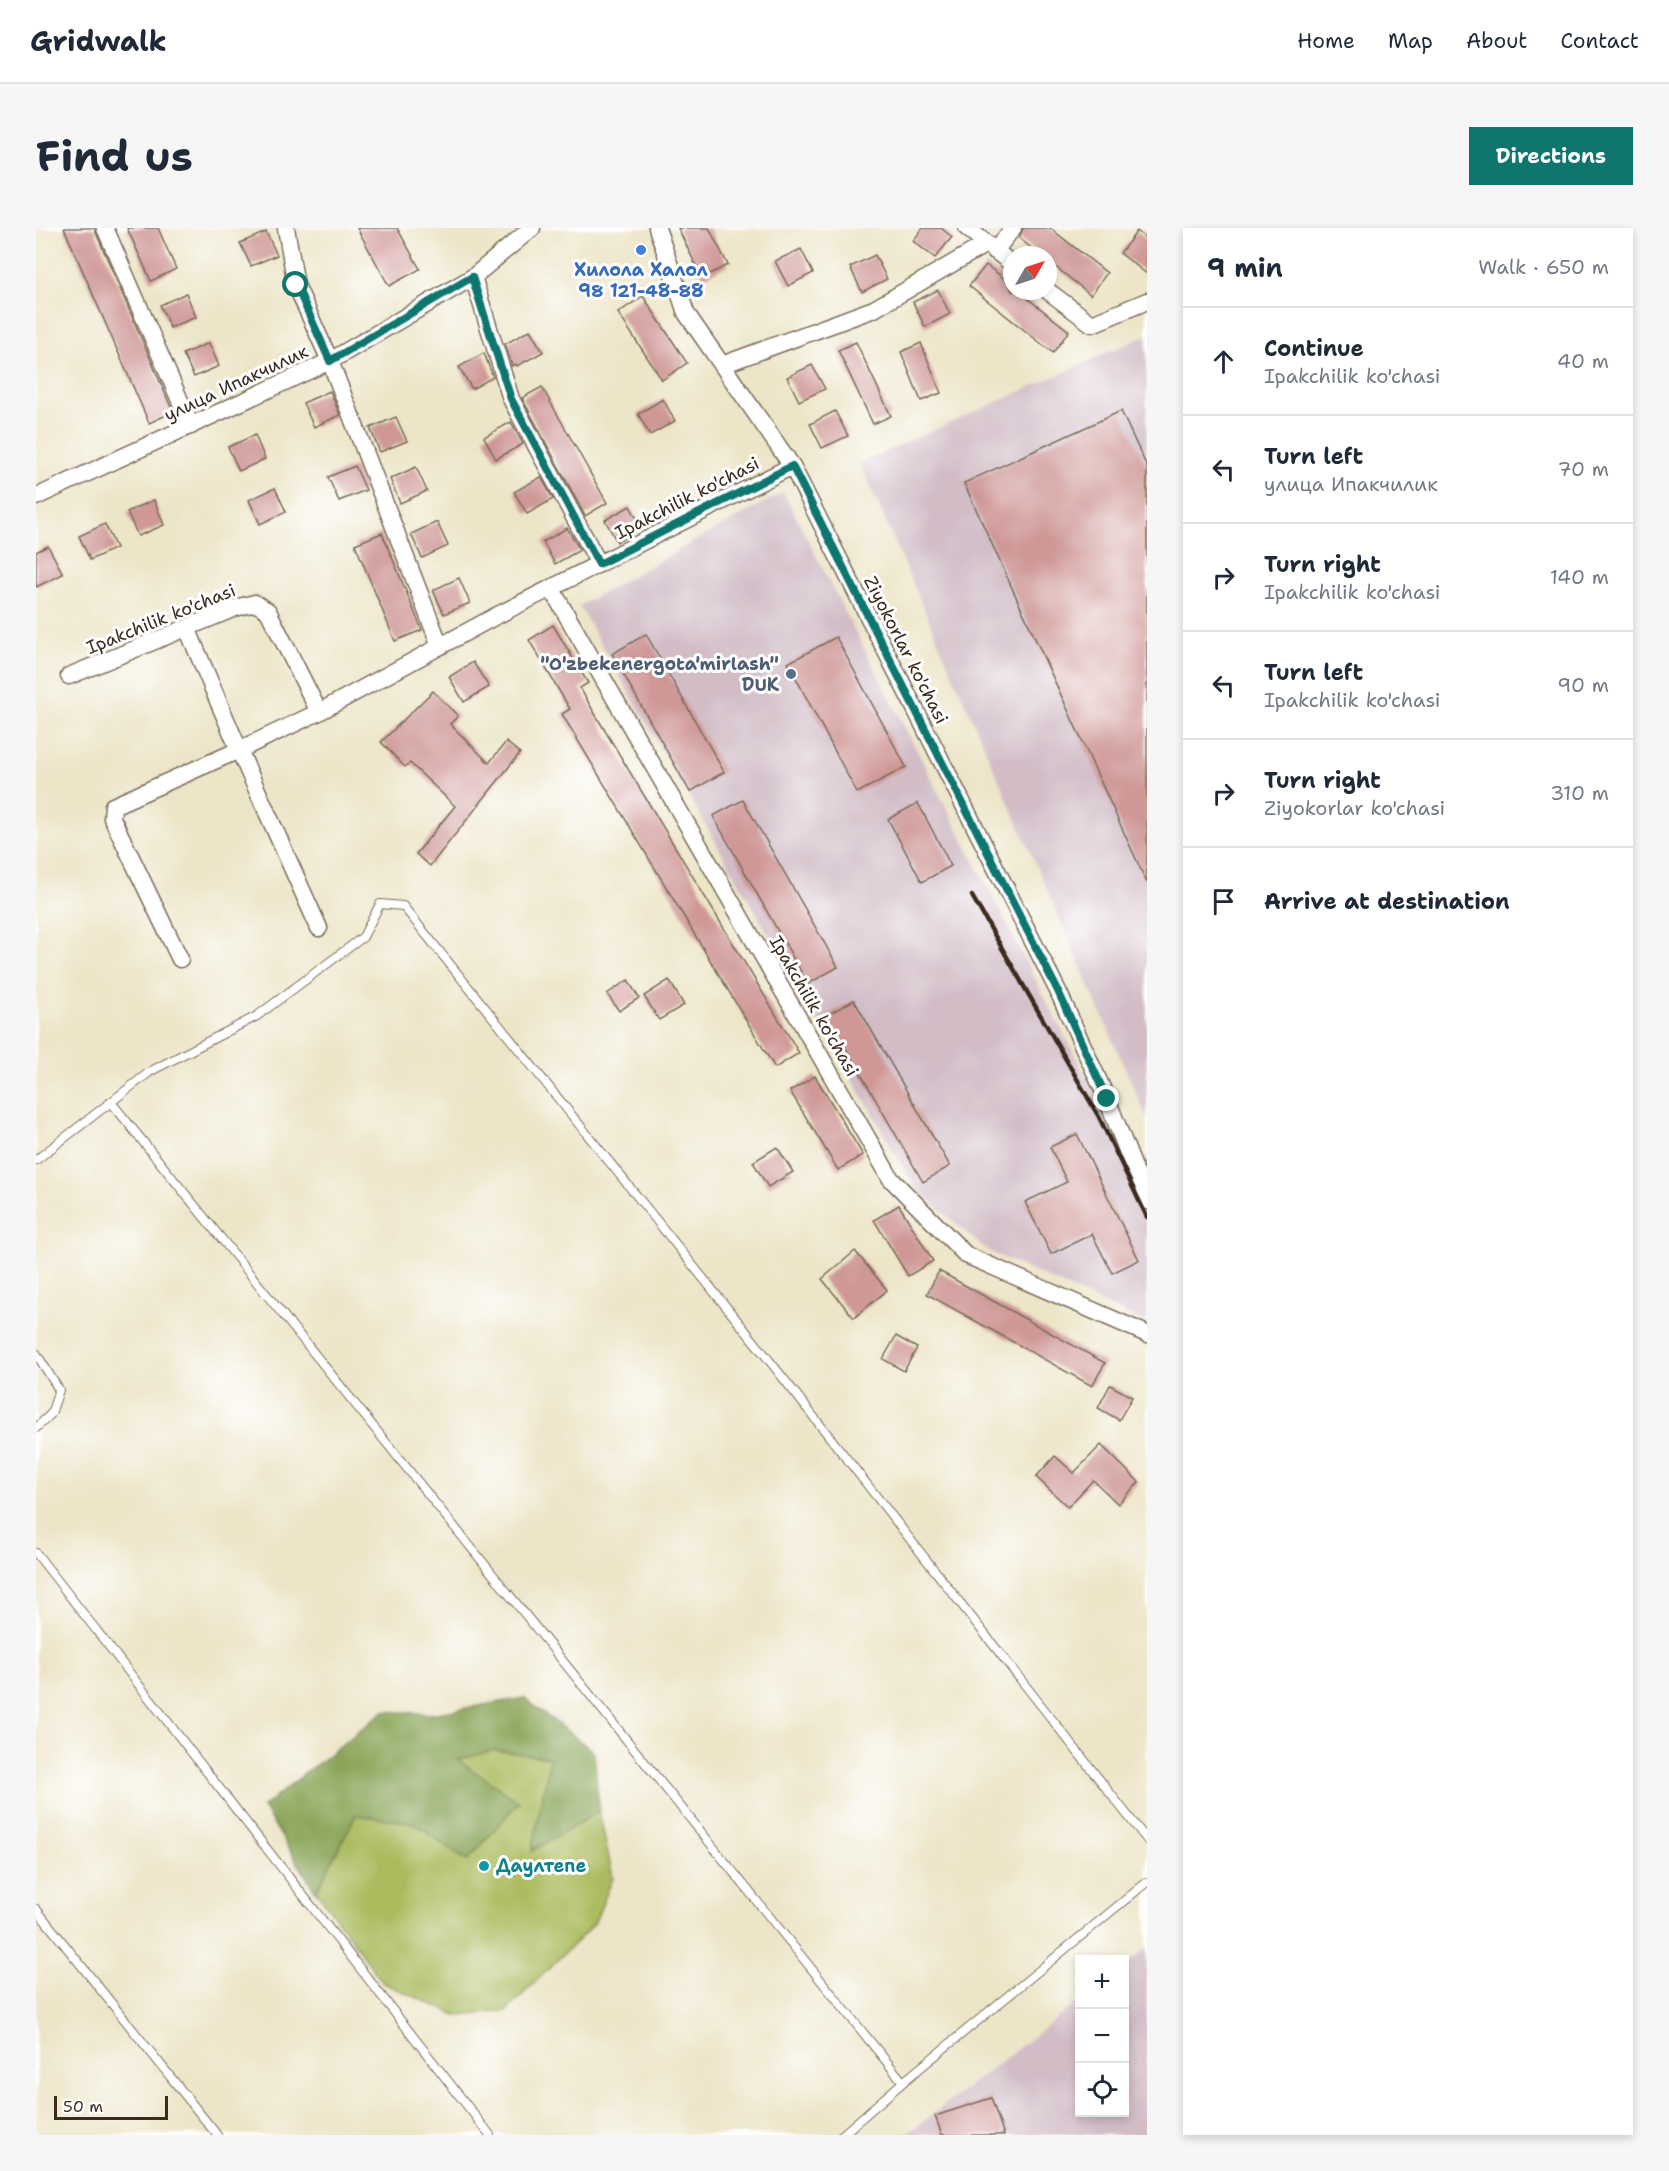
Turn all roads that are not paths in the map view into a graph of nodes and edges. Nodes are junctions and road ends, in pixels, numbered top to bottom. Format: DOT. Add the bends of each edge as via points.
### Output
graph roads {
  1 [pos="105,228"];
  2 [pos="286,228"];
  3 [pos="532,228"];
  4 [pos="657,228"];
  5 [pos="967,228"];
  6 [pos="1013,228"];
  7 [pos="991,247"];
  8 [pos="1003,257"];
  9 [pos="472,277"];
  10 [pos="1057,298"];
  11 [pos="1147,301"];
  12 [pos="330,361"];
  13 [pos="722,365"];
  14 [pos="191,426"];
  15 [pos="792,466"];
  16 [pos="36,496"];
  17 [pos="599,564"];
  18 [pos="551,588"];
  19 [pos="187,628"];
  20 [pos="440,646"];
  21 [pos="69,676"];
  22 [pos="319,712"];
  23 [pos="239,750"];
  24 [pos="319,928"];
  25 [pos="180,958"];
  26 [pos="1107,1099"];
  27 [pos="111,1102"];
  28 [pos="36,1161"];
  29 [pos="1147,1168"];
  30 [pos="1147,1201"];
  31 [pos="1147,1334"];
  32 [pos="36,1353"];
  33 [pos="36,1428"];
  34 [pos="36,1553"];
  35 [pos="1147,1840"];
  36 [pos="1147,1882"];
  37 [pos="36,1909"];
  38 [pos="903,2082"];
  39 [pos="217,2135"];
  40 [pos="490,2135"];
  41 [pos="842,2135"];
  1 -- 14 [label="street"];
  2 -- 12 [label="street" via="296,285"];
  3 -- 9 [label="street, улица Ипакчилик"];
  4 -- 13 [label="street, Ziyokorlar ko'chasi" via="686,313"];
  5 -- 7 [label="street"];
  6 -- 7 [label="street"];
  7 -- 8 [label="street"];
  7 -- 13 [label="street" via="874,309"];
  9 -- 12 [label="street, улица Ипакчилик"];
  9 -- 17 [label="street" via="511,399"];
  10 -- 11 [label="street" via="1092,324"];
  12 -- 14 [label="street, улица Ипакчилик"];
  12 -- 20 [label="street"];
  13 -- 15 [label="street, Ziyokorlar ko'chasi"];
  14 -- 16 [label="street, улица Ипакчилик"];
  15 -- 17 [label="street, Ipakchilik ko'chasi"];
  15 -- 26 [label="street, Ziyokorlar ko'chasi" via="1058,991"];
  17 -- 18 [label="street, Ipakchilik ko'chasi"];
  18 -- 20 [label="street, Ipakchilik ko'chasi"];
  18 -- 31 [label="street, Ipakchilik ko'chasi" via="891,1179 966,1255"];
  19 -- 21 [label="street, Ipakchilik ko'chasi"];
  19 -- 22 [label="street, Ipakchilik ko'chasi" via="255,603 268,611"];
  19 -- 23 [label="street"];
  20 -- 22 [label="street, Ipakchilik ko'chasi"];
  22 -- 23 [label="street"];
  23 -- 24 [label="street"];
  23 -- 25 [label="street" via="113,806 112,818"];
  26 -- 29 [label="street, Ziyokorlar ko'chasi"];
  26 -- 30 [label="street, Ziyokorlar ko'chasi"];
  27 -- 28 [label="lane"];
  27 -- 35 [label="lane" via="151,1071 266,1010 363,937 380,904 404,906"];
  27 -- 38 [label="lane"];
  32 -- 33 [label="lane" via="58,1390 51,1414"];
  34 -- 40 [label="lane"];
  36 -- 38 [label="lane"];
  37 -- 39 [label="lane"];
  38 -- 41 [label="lane"];
}
